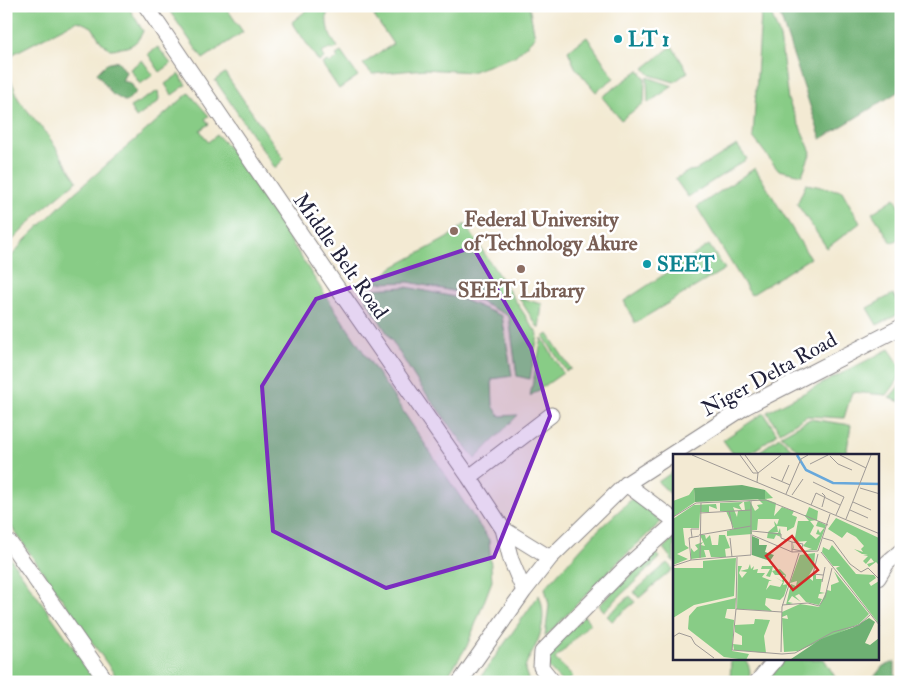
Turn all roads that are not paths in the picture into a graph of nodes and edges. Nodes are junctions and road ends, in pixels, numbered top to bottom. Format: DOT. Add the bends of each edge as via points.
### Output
graph roads {
  1 [pos="146,6"];
  2 [pos="901,327"];
  3 [pos="551,416"];
  4 [pos="674,454"];
  5 [pos="673,455"];
  6 [pos="468,477"];
  7 [pos="626,484"];
  8 [pos="673,521"];
  9 [pos="673,523"];
  10 [pos="503,529"];
  11 [pos="6,546"];
  12 [pos="901,551"];
  13 [pos="550,558"];
  14 [pos="880,575"];
  15 [pos="524,592"];
  16 [pos="775,660"];
  17 [pos="107,682"];
  18 [pos="460,682"];
  19 [pos="553,682"];
  20 [pos="757,682"];
  1 -- 6 [label="street, Middle Belt Road"];
  2 -- 4 [label="street, Niger Delta Road" via="745,406"];
  3 -- 6 [label="street"];
  5 -- 7 [label="street, Niger Delta Road"];
  6 -- 10 [label="street, Middle Belt Road"];
  7 -- 8 [label="street"];
  7 -- 13 [label="street, Niger Delta Road"];
  9 -- 19 [label="street" via="542,652 541,666"];
  10 -- 13 [label="street, Middle Belt Road"];
  10 -- 15 [label="street, Middle Belt Road"];
  11 -- 17 [label="street" via="10,542"];
  12 -- 14 [label="street" via="887,563"];
  13 -- 15 [label="street, Niger Delta Road"];
  15 -- 18 [label="street, Niger Delta Road"];
  16 -- 20 [label="street"];
}
